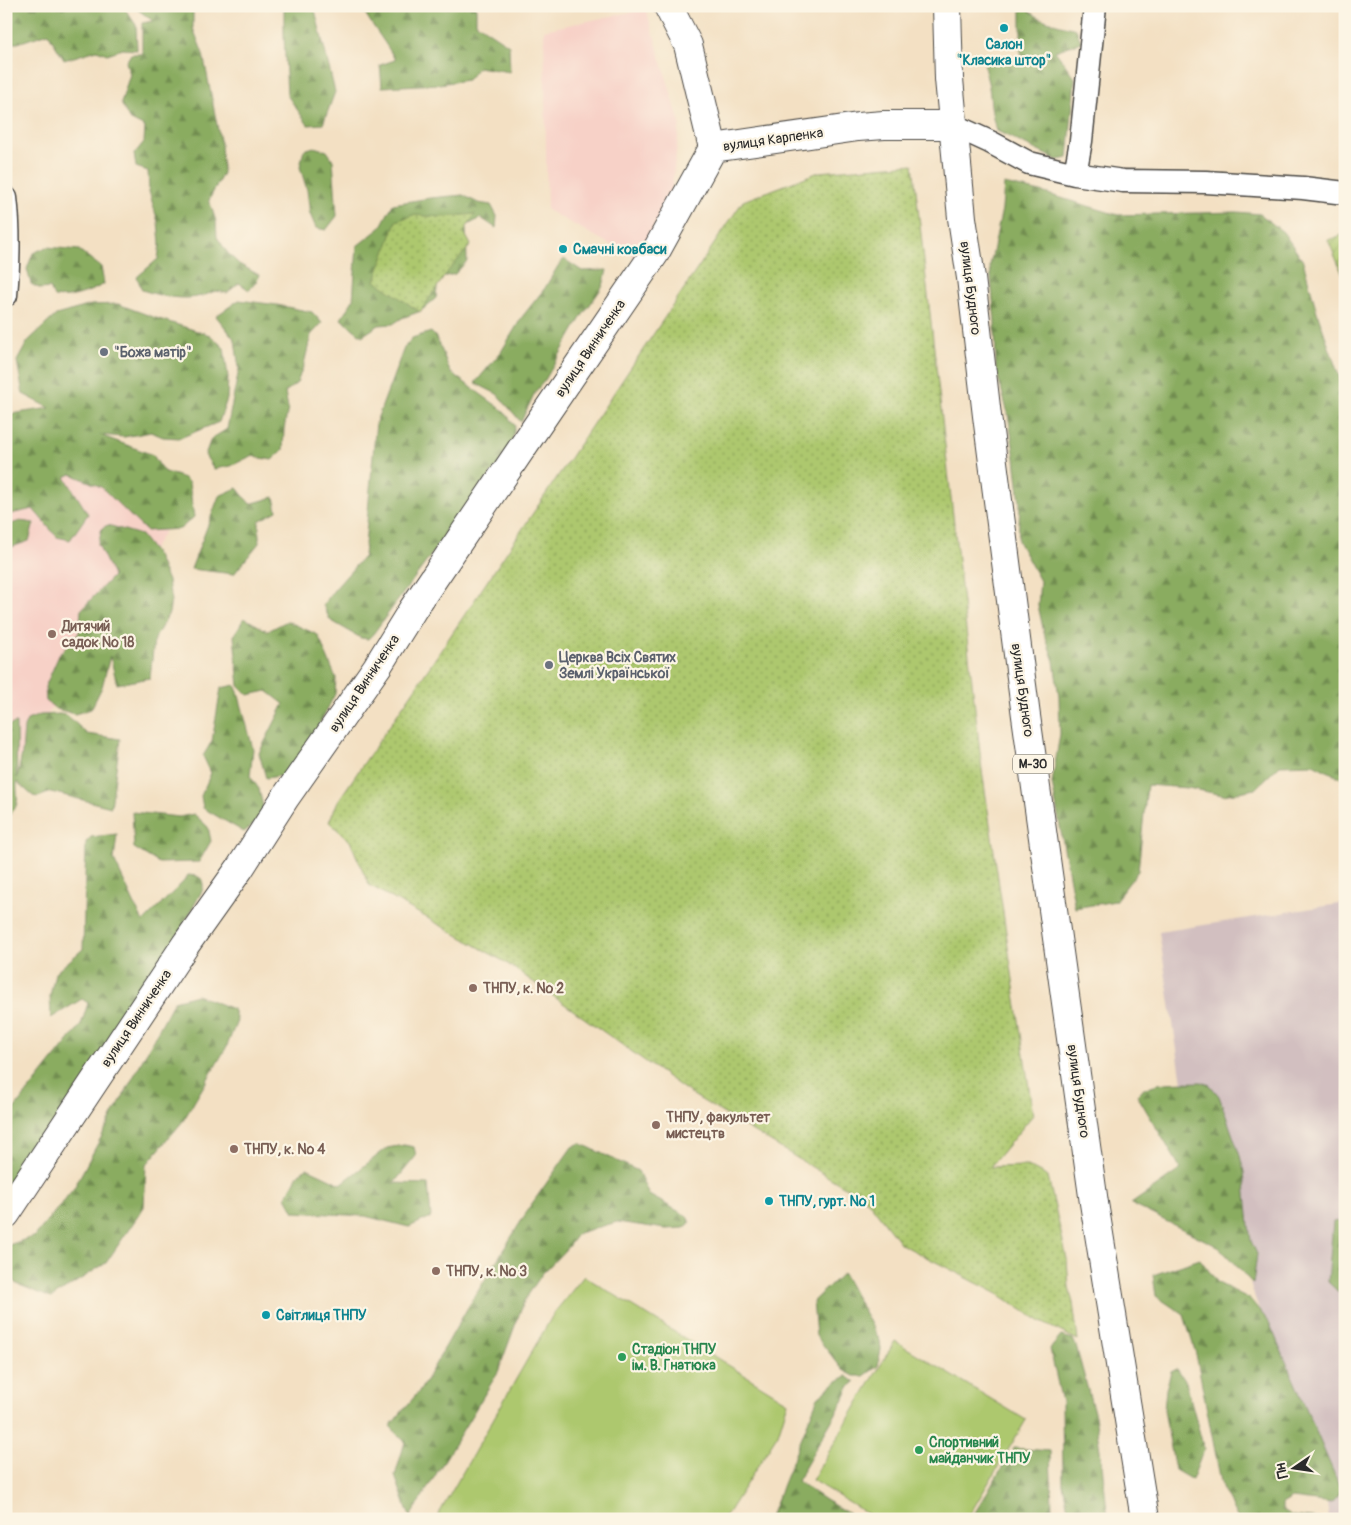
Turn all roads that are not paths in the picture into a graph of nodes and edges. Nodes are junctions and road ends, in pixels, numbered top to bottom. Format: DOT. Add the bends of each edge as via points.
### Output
graph roads {
  1 [pos="668,6"];
  2 [pos="948,6"];
  3 [pos="1095,6"];
  4 [pos="953,125"];
  5 [pos="714,148"];
  6 [pos="1075,174"];
  7 [pos="1345,178"];
  8 [pos="1304,188"];
  9 [pos="1345,193"];
  10 [pos="6,198"];
  11 [pos="6,295"];
  12 [pos="6,1214"];
  13 [pos="1145,1519"];
  1 -- 5 [label="main road, вулиця Карпенка" via="688,45"];
  2 -- 4 [label="main road, вулиця Будного / М-30"];
  3 -- 6 [label="street"];
  4 -- 5 [label="main road, вулиця Карпенка" via="858,127"];
  4 -- 6 [label="street" via="1029,163"];
  4 -- 13 [label="main road, вулиця Будного / М-30" via="1026,716 1094,1204"];
  5 -- 12 [label="main road, вулиця Винниченка" via="655,253"];
  6 -- 8 [label="street" via="1123,181"];
  7 -- 8 [label="street"];
  8 -- 9 [label="street"];
  10 -- 11 [label="street" via="10,254"];
}
